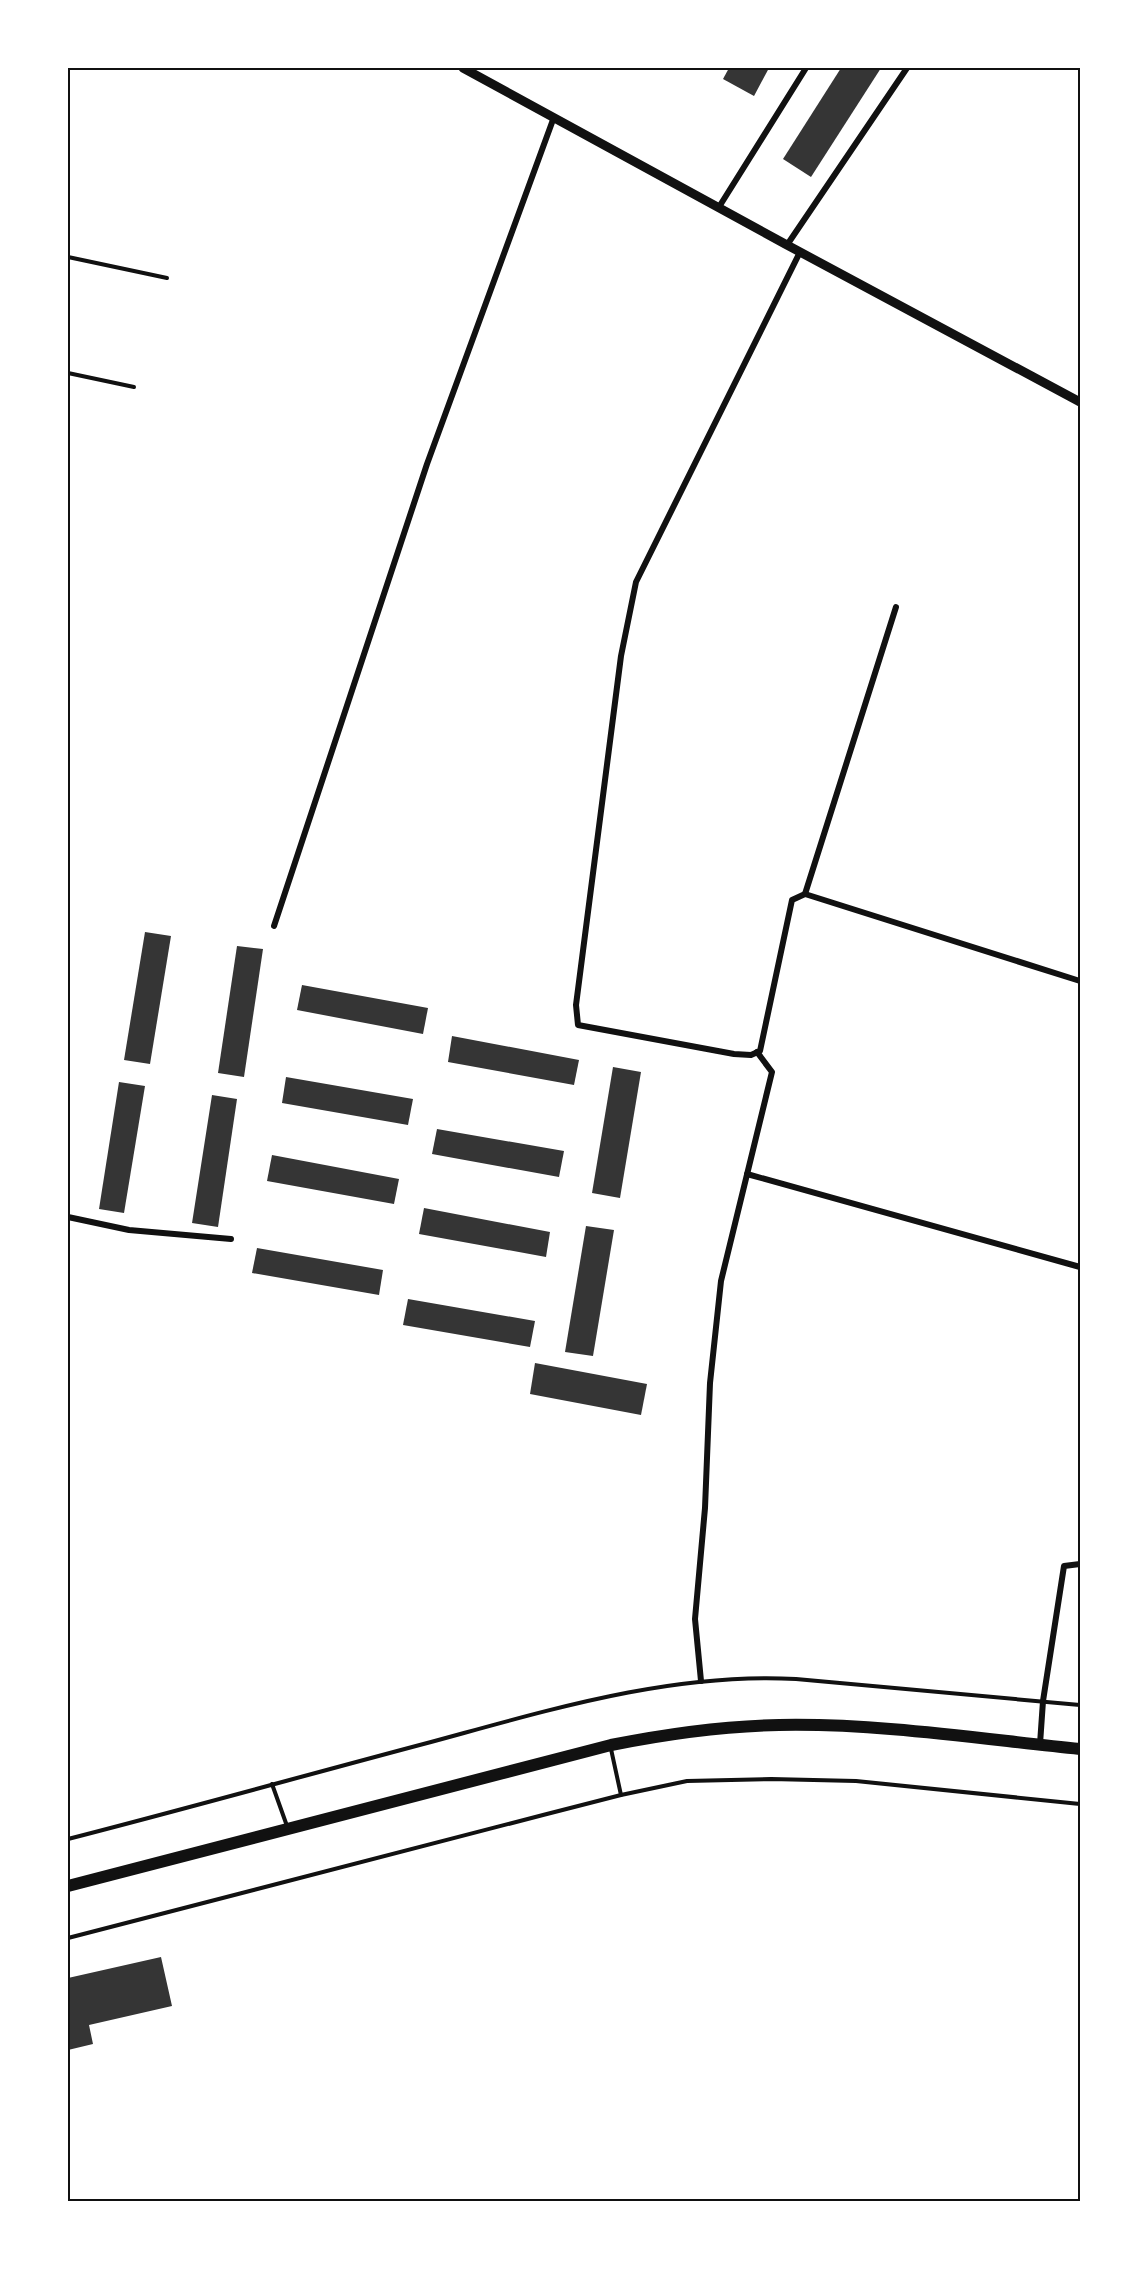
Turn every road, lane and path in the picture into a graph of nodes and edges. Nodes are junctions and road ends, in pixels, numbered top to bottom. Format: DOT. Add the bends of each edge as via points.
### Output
graph roads {
  1 [pos="463,68"];
  2 [pos="806,68"];
  3 [pos="907,68"];
  4 [pos="554,117"];
  5 [pos="718,207"];
  6 [pos="787,245"];
  7 [pos="800,252"];
  8 [pos="68,257"];
  9 [pos="167,278"];
  10 [pos="68,373"];
  11 [pos="134,387"];
  12 [pos="1080,402"];
  13 [pos="897,607"];
  14 [pos="805,894"];
  15 [pos="274,927"];
  16 [pos="1080,981"];
  17 [pos="757,1053"];
  18 [pos="747,1174"];
  19 [pos="68,1217"];
  20 [pos="231,1239"];
  21 [pos="1080,1267"];
  22 [pos="1080,1564"];
  23 [pos="701,1681"];
  24 [pos="1043,1701"];
  25 [pos="1080,1705"];
  26 [pos="610,1745"];
  27 [pos="1040,1745"];
  28 [pos="1080,1749"];
  29 [pos="272,1784"];
  30 [pos="621,1795"];
  31 [pos="1080,1804"];
  32 [pos="288,1828"];
  33 [pos="68,1839"];
  34 [pos="68,1886"];
  35 [pos="68,1938"];
  1 -- 4 [label="street"];
  2 -- 5 [label="street"];
  3 -- 6 [label="street"];
  4 -- 5 [label="street"];
  4 -- 15 [label="street" via="427,464"];
  5 -- 6 [label="street"];
  6 -- 7 [label="street"];
  7 -- 12 [label="street"];
  7 -- 17 [label="street" via="636,582 621,656 576,1005 578,1024 734,1054"];
  8 -- 9 [label="lane"];
  10 -- 11 [label="lane"];
  13 -- 14 [label="street"];
  14 -- 16 [label="street"];
  14 -- 17 [label="street" via="792,900"];
  17 -- 18 [label="street" via="772,1072"];
  18 -- 21 [label="street"];
  18 -- 23 [label="street" via="721,1281 710,1383 695,1619"];
  19 -- 20 [label="street" via="129,1230"];
  22 -- 24 [label="street" via="1064,1566"];
  23 -- 24 [label="lane" via="796,1679"];
  23 -- 29 [label="lane" via="550,1710"];
  24 -- 25 [label="lane"];
  24 -- 27 [label="street"];
  26 -- 27 [label="main road" via="663,1735 779,1725 923,1731"];
  26 -- 30 [label="lane"];
  26 -- 32 [label="main road"];
  27 -- 28 [label="main road"];
  29 -- 32 [label="lane"];
  29 -- 33 [label="lane"];
  30 -- 31 [label="lane" via="687,1781 856,1780"];
  30 -- 35 [label="lane"];
  32 -- 34 [label="main road"];
}
